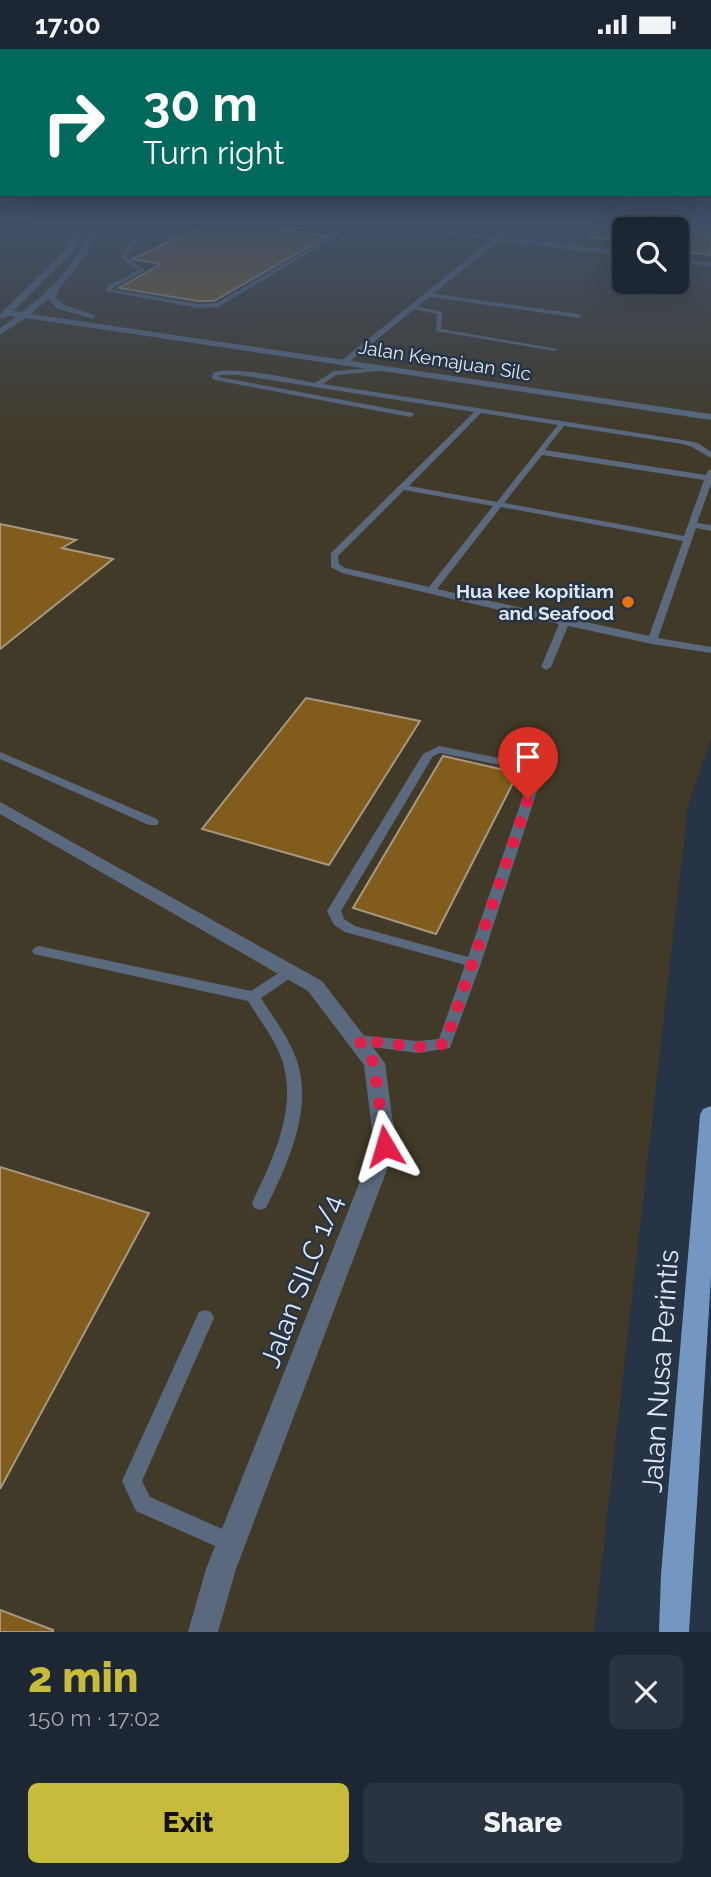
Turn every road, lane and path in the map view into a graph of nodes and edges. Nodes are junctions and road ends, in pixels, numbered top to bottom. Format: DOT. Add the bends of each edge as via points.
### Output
graph roads {
  1 [pos="26,296"];
  2 [pos="45,296"];
  3 [pos="53,296"];
  4 [pos="141,296"];
  5 [pos="234,296"];
  6 [pos="426,296"];
  7 [pos="433,296"];
  8 [pos="16,306"];
  9 [pos="412,307"];
  10 [pos="31,312"];
  11 [pos="4,315"];
  12 [pos="579,316"];
  13 [pos="92,317"];
  14 [pos="83,324"];
  15 [pos="0,334"];
  16 [pos="555,349"];
  17 [pos="347,359"];
  18 [pos="386,369"];
  19 [pos="317,385"];
  20 [pos="589,395"];
  21 [pos="648,404"];
  22 [pos="711,409"];
  23 [pos="480,410"];
  24 [pos="410,415"];
  25 [pos="711,417"];
  26 [pos="562,424"];
  27 [pos="540,452"];
  28 [pos="711,456"];
  29 [pos="710,475"];
  30 [pos="403,487"];
  31 [pos="500,504"];
  32 [pos="693,525"];
  33 [pos="711,527"];
  34 [pos="688,538"];
  35 [pos="432,590"];
  36 [pos="565,621"];
  37 [pos="652,641"];
  38 [pos="711,650"];
  39 [pos="546,667"];
  40 [pos="0,755"];
  41 [pos="0,807"];
  42 [pos="153,822"];
  43 [pos="39,951"];
  44 [pos="474,963"];
  45 [pos="290,972"];
  46 [pos="253,997"];
  47 [pos="359,1040"];
  48 [pos="711,1115"];
  49 [pos="260,1203"];
  50 [pos="205,1318"];
  51 [pos="231,1543"];
  52 [pos="203,1632"];
  53 [pos="674,1632"];
  1 -- 8 [label="street"];
  2 -- 10 [label="street"];
  3 -- 13 [label="street" via="61,307"];
  4 -- 5 [label="lane" via="198,306 218,305"];
  6 -- 9 [label="street"];
  7 -- 12 [label="lane"];
  8 -- 10 [label="street, Jalan Kemajuan Silc"];
  8 -- 11 [label="street"];
  9 -- 16 [label="lane" via="440,313 438,330"];
  9 -- 17 [label="street"];
  10 -- 11 [label="street, Jalan Kemajuan Silc"];
  10 -- 13 [label="street, Jalan Kemajuan Silc"];
  10 -- 14 [label="street, Jalan Kemajuan Silc"];
  10 -- 15 [label="street"];
  13 -- 17 [label="street, Jalan Kemajuan Silc"];
  14 -- 15 [label="street"];
  14 -- 17 [label="street, Jalan Kemajuan Silc"];
  17 -- 18 [label="street, Jalan Kemajuan Silc"];
  17 -- 20 [label="street, Jalan Kemajuan Silc"];
  18 -- 19 [label="lane" via="334,373"];
  18 -- 20 [label="street, Jalan Kemajuan Silc"];
  19 -- 23 [label="lane"];
  19 -- 24 [label="lane" via="227,372 216,373 215,378"];
  20 -- 21 [label="street, Jalan Kemajuan Silc"];
  21 -- 22 [label="street, Jalan Kemajuan Silc"];
  21 -- 25 [label="street, Jalan Kemajuan Silc"];
  23 -- 26 [label="lane"];
  23 -- 30 [label="lane"];
  26 -- 27 [label="lane"];
  26 -- 28 [label="lane" via="683,442"];
  27 -- 29 [label="lane"];
  27 -- 31 [label="lane"];
  29 -- 32 [label="lane"];
  30 -- 31 [label="lane"];
  30 -- 35 [label="lane" via="334,555 334,565"];
  31 -- 34 [label="lane"];
  31 -- 35 [label="lane"];
  32 -- 33 [label="lane"];
  32 -- 34 [label="lane"];
  34 -- 37 [label="lane"];
  35 -- 36 [label="lane"];
  36 -- 37 [label="lane"];
  36 -- 39 [label="lane"];
  37 -- 38 [label="lane"];
  40 -- 42 [label="lane"];
  41 -- 45 [label="street, Jalan SILC 1/4"];
  43 -- 46 [label="lane"];
  44 -- 44 [label="lane" via="536,776 529,767 439,749 429,754 334,911 339,922 350,929"];
  44 -- 47 [label="lane" via="445,1044 418,1047"];
  45 -- 46 [label="lane"];
  45 -- 47 [label="street, Jalan SILC 1/4" via="315,986"];
  46 -- 49 [label="lane" via="283,1045 292,1076 294,1112 285,1149"];
  47 -- 51 [label="street, Jalan SILC 1/4" via="374,1063 385,1146"];
  48 -- 53 [label="main road, Jalan Nusa Perintis"];
  50 -- 51 [label="lane" via="132,1481 143,1504"];
  51 -- 52 [label="street, Jalan SILC 1/4"];
}
